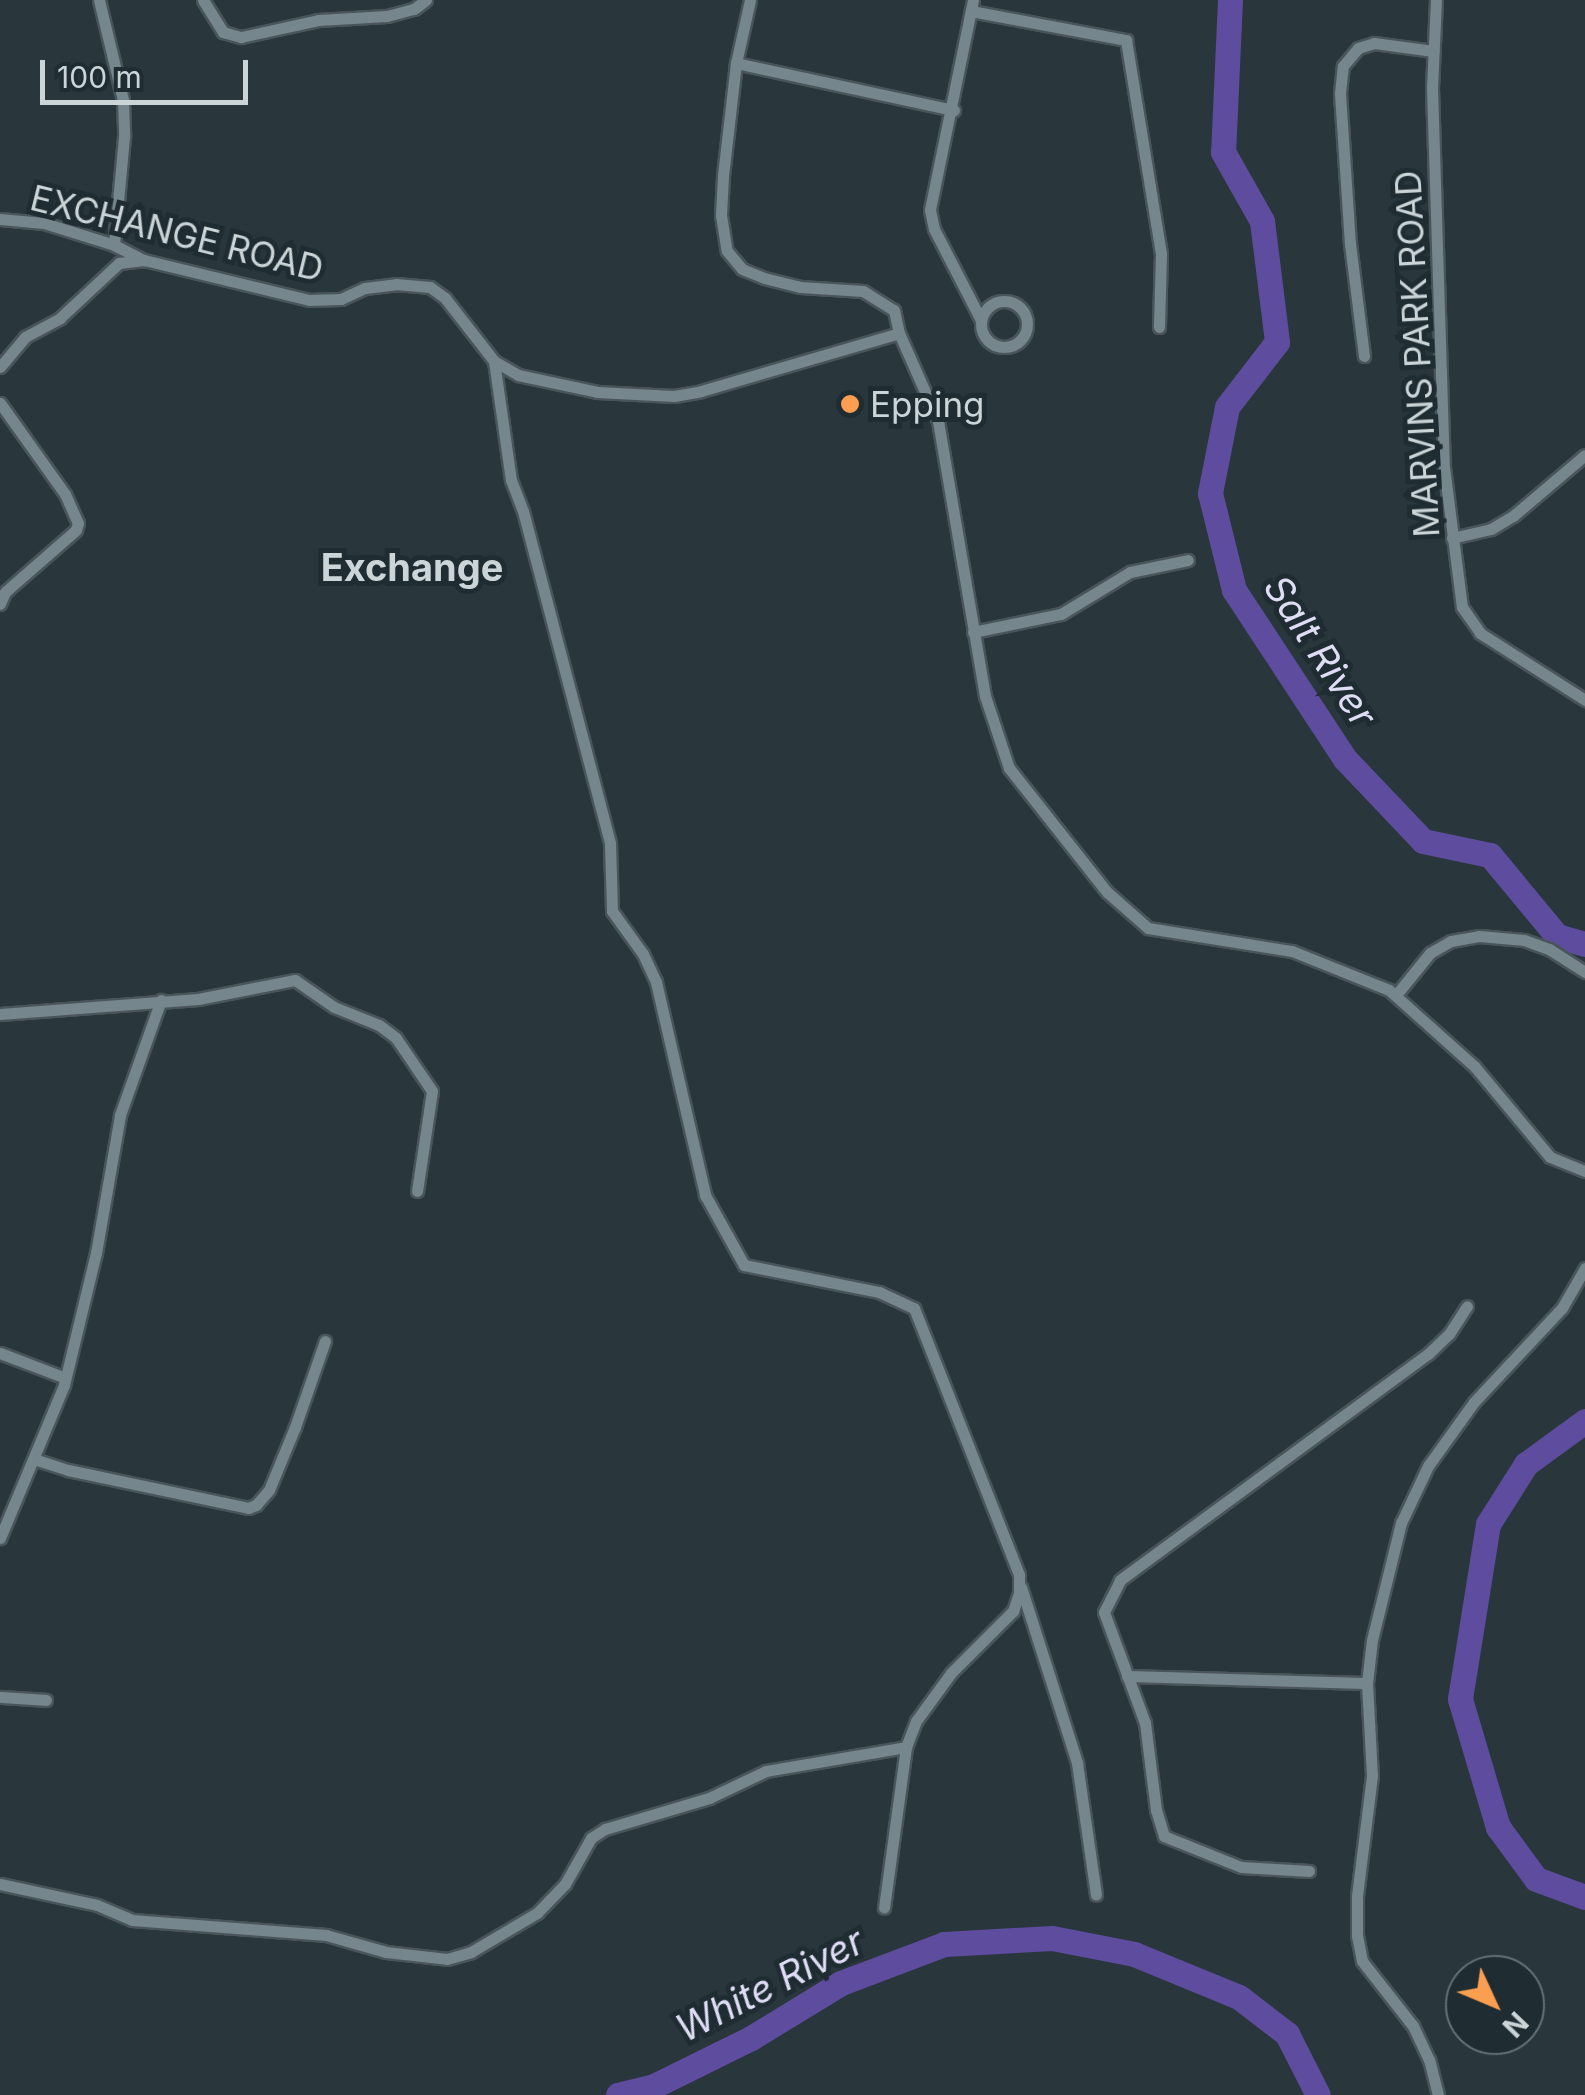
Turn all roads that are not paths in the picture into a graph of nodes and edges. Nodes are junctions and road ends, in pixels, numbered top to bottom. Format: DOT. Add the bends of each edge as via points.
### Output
graph roads {
  1 [pos="99,0"];
  2 [pos="204,0"];
  3 [pos="426,0"];
  4 [pos="750,0"];
  5 [pos="1436,0"];
  6 [pos="972,5"];
  7 [pos="1433,51"];
  8 [pos="736,63"];
  9 [pos="954,110"];
  10 [pos="0,219"];
  11 [pos="114,245"];
  12 [pos="144,260"];
  13 [pos="970,297"];
  14 [pos="992,304"];
  15 [pos="981,320"];
  16 [pos="1159,327"];
  17 [pos="899,333"];
  18 [pos="1364,356"];
  19 [pos="494,361"];
  20 [pos="0,367"];
  21 [pos="0,403"];
  22 [pos="1585,455"];
  23 [pos="1452,538"];
  24 [pos="1188,560"];
  25 [pos="0,604"];
  26 [pos="973,632"];
  27 [pos="1585,700"];
  28 [pos="1585,972"];
  29 [pos="1396,995"];
  30 [pos="161,1000"];
  31 [pos="0,1014"];
  32 [pos="1585,1171"];
  33 [pos="417,1191"];
  34 [pos="1585,1268"];
  35 [pos="1467,1306"];
  36 [pos="324,1341"];
  37 [pos="0,1353"];
  38 [pos="63,1377"];
  39 [pos="34,1459"];
  40 [pos="0,1538"];
  41 [pos="1020,1583"];
  42 [pos="1128,1676"];
  43 [pos="1367,1683"];
  44 [pos="0,1698"];
  45 [pos="46,1700"];
  46 [pos="906,1747"];
  47 [pos="1308,1871"];
  48 [pos="0,1884"];
  49 [pos="1096,1895"];
  50 [pos="884,1907"];
  51 [pos="1438,2095"];
  1 -- 11 [label="street" via="122,100"];
  2 -- 3 [label="street" via="215,24 241,37 318,20 386,16"];
  4 -- 8 [label="street"];
  5 -- 7 [label="street, MARVINS PARK ROAD"];
  6 -- 9 [label="street"];
  6 -- 16 [label="street" via="1126,40 1161,254"];
  7 -- 18 [label="street" via="1374,43 1358,48 1344,66 1350,244"];
  7 -- 23 [label="street, MARVINS PARK ROAD" via="1444,467"];
  8 -- 9 [label="street"];
  8 -- 17 [label="street" via="723,176 727,251 742,269 764,278 862,292 894,310"];
  9 -- 13 [label="street" via="930,210"];
  10 -- 11 [label="street, EXCHANGE ROAD" via="44,223"];
  11 -- 12 [label="street, EXCHANGE ROAD"];
  12 -- 19 [label="street, EXCHANGE ROAD" via="308,300 341,300 396,284 430,287"];
  12 -- 20 [label="street" via="119,263 60,318 25,337"];
  13 -- 14 [label="street"];
  13 -- 15 [label="street"];
  14 -- 15 [label="street"];
  14 -- 15 [label="street" via="1018,305 1028,323 1024,336 1015,345 996,346 982,333"];
  17 -- 19 [label="street" via="674,396 597,392 518,374"];
  17 -- 26 [label="street" via="938,421"];
  19 -- 41 [label="street" via="511,480 610,843 612,912 656,982 705,1195 744,1266 879,1292 914,1308"];
  21 -- 25 [label="street" via="66,494 78,523"];
  22 -- 23 [label="street" via="1513,516"];
  23 -- 27 [label="street, MARVINS PARK ROAD" via="1471,625"];
  24 -- 26 [label="street" via="1130,572 1061,614"];
  26 -- 29 [label="street" via="1009,768 1127,915 1155,930 1309,956"];
  28 -- 29 [label="street" via="1549,948 1480,936 1430,953"];
  29 -- 32 [label="street" via="1475,1068 1550,1157"];
  30 -- 31 [label="street"];
  30 -- 33 [label="street" via="296,980 334,1007 379,1025 396,1038 432,1091"];
  30 -- 38 [label="street" via="120,1115 96,1253"];
  34 -- 43 [label="street" via="1562,1308 1474,1402 1428,1466 1390,1560"];
  35 -- 42 [label="street" via="1428,1354 1120,1580 1104,1612"];
  36 -- 39 [label="street" via="295,1426 256,1505"];
  37 -- 38 [label="street"];
  38 -- 39 [label="street"];
  39 -- 40 [label="street"];
  41 -- 46 [label="street" via="1012,1612 938,1688"];
  41 -- 49 [label="street" via="1077,1762"];
  42 -- 43 [label="street"];
  42 -- 47 [label="street" via="1145,1723 1164,1836 1241,1868"];
  43 -- 51 [label="street" via="1372,1776 1357,1936 1362,1962 1413,2026"];
  44 -- 45 [label="street"];
  46 -- 48 [label="street" via="766,1771 709,1798 604,1830 591,1838 565,1884 537,1913 472,1952 447,1959 386,1952 326,1935 132,1920 97,1905"];
  46 -- 50 [label="street"];
}
